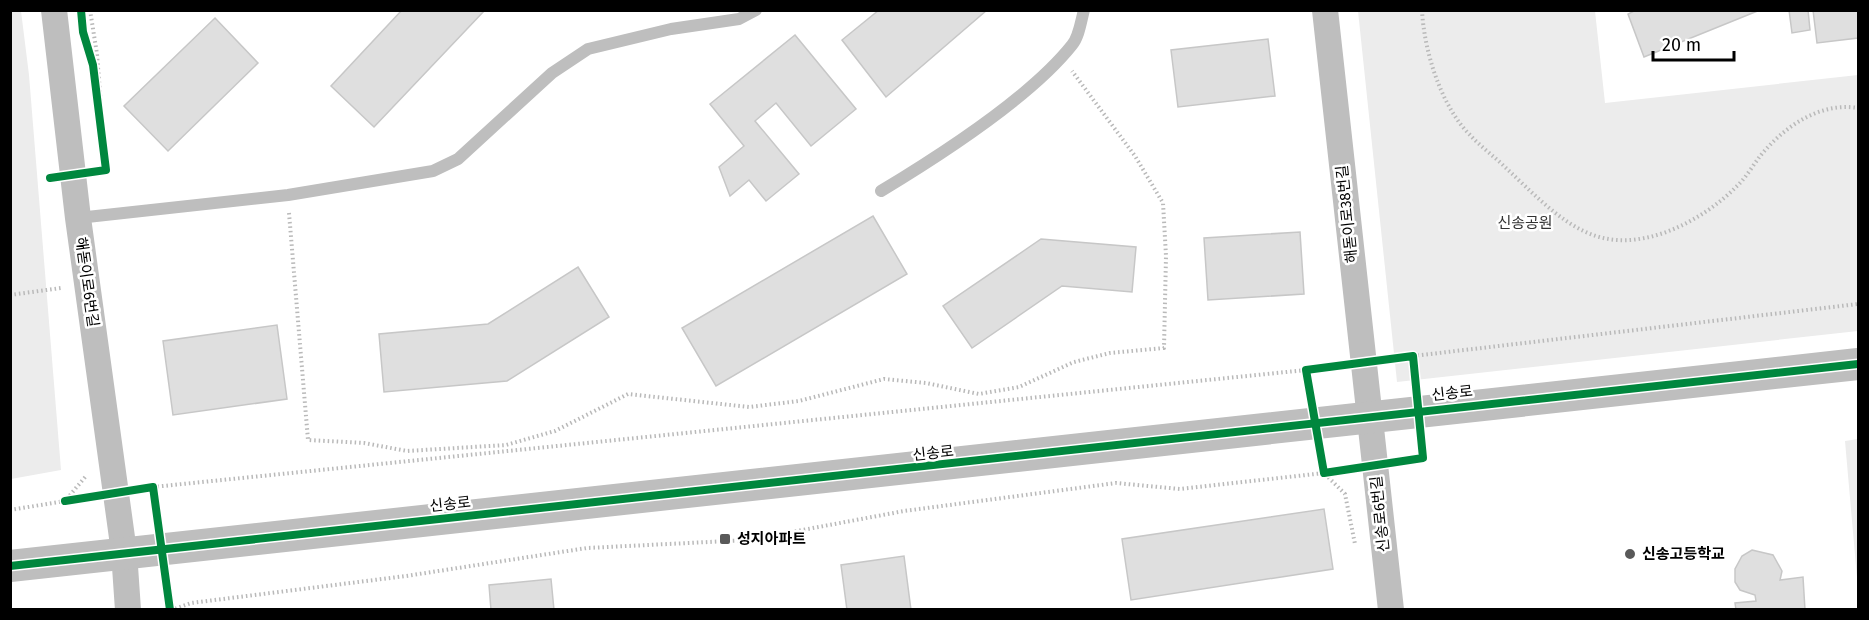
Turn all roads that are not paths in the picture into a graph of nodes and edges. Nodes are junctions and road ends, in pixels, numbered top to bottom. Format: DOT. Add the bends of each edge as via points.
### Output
graph roads {
  1 [pos="54,10"];
  2 [pos="756,10"];
  3 [pos="1084,10"];
  4 [pos="1325,10"];
  5 [pos="881,191"];
  6 [pos="78,218"];
  7 [pos="1858,364"];
  8 [pos="1369,417"];
  9 [pos="124,552"];
  10 [pos="10,566"];
  11 [pos="129,609"];
  12 [pos="1391,609"];
  1 -- 6 [label="street, 해돋이로6번길"];
  2 -- 6 [label="lane" via="739,19 671,28 588,49 552,73 458,159 433,171 288,195"];
  3 -- 5 [label="lane" via="1074,44 1018,96"];
  4 -- 8 [label="street, 해돋이로38번길"];
  6 -- 9 [label="street, 해돋이로6번길"];
  7 -- 8 [label="street, 신송로"];
  8 -- 9 [label="street, 신송로"];
  8 -- 12 [label="street, 신송로6번길"];
  9 -- 10 [label="street, 신송로"];
  9 -- 11 [label="street"];
}
